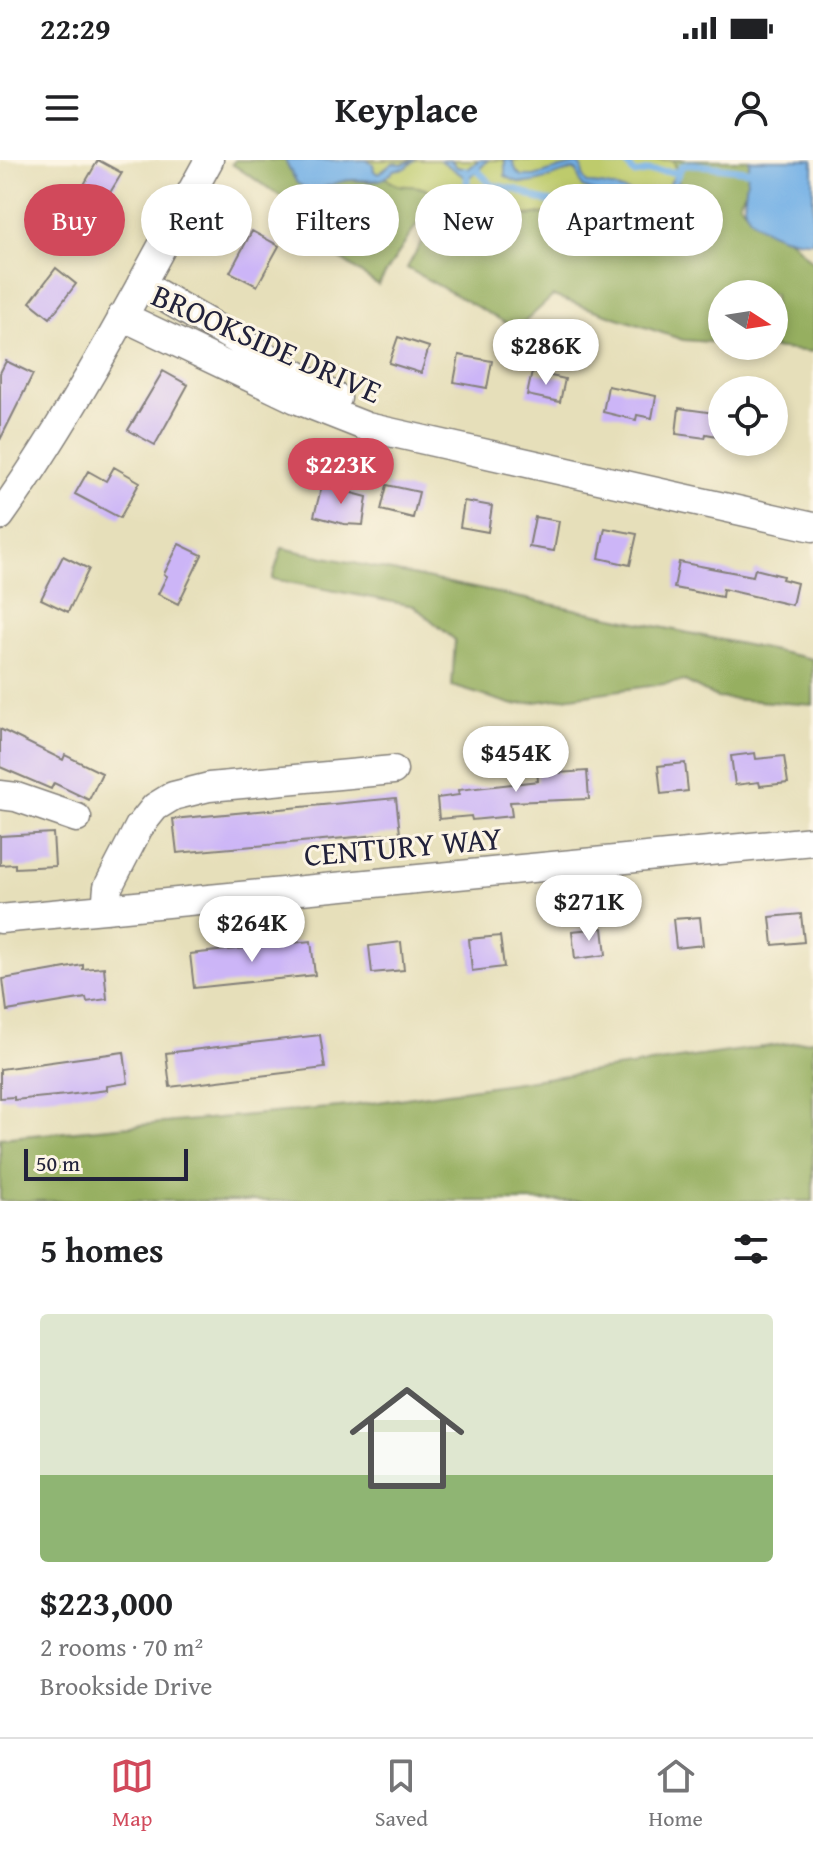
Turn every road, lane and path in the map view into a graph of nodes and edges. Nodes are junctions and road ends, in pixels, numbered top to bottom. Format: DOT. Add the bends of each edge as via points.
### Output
graph roads {
  1 [pos="209,160"];
  2 [pos="141,284"];
  3 [pos="122,316"];
  4 [pos="431,441"];
  5 [pos="0,516"];
  6 [pos="813,527"];
  7 [pos="393,770"];
  8 [pos="0,795"];
  9 [pos="77,818"];
  10 [pos="813,841"];
  11 [pos="106,909"];
  12 [pos="0,919"];
  1 -- 2 [label="street"];
  2 -- 3 [label="street"];
  2 -- 4 [label="street, BROOKSIDE DRIVE" via="314,387"];
  3 -- 4 [label="street, BROOKSIDE DRIVE" via="323,410"];
  3 -- 5 [label="street"];
  4 -- 6 [label="street, BROOKSIDE DRIVE"];
  7 -- 11 [label="street" via="209,787 173,796 139,827 108,887"];
  8 -- 9 [label="street"];
  10 -- 11 [label="street, CENTURY WAY"];
  11 -- 12 [label="street, CENTURY WAY"];
}
